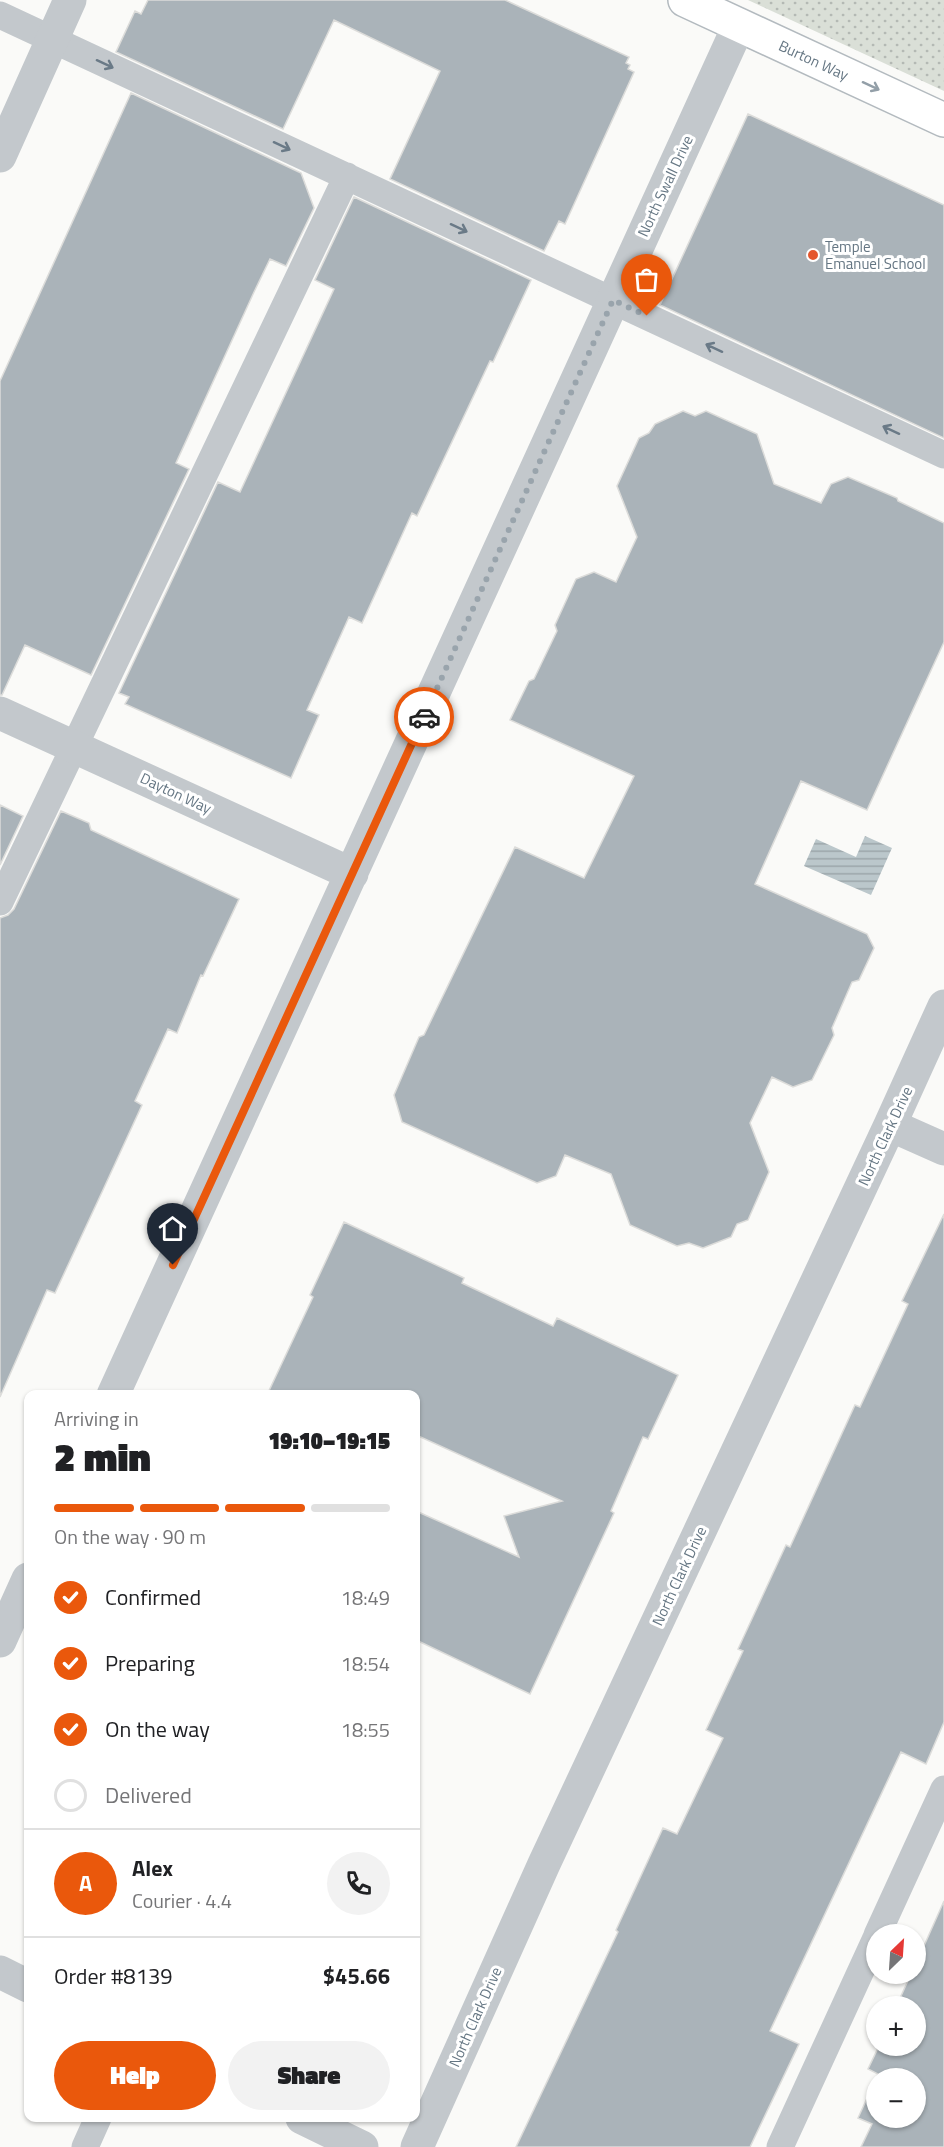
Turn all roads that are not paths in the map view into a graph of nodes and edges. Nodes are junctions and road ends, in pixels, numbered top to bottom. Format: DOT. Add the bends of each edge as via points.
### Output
graph roads {
  1 [pos="70,0"];
  2 [pos="685,0"];
  3 [pos="0,15"];
  4 [pos="739,25"];
  5 [pos="52,39"];
  6 [pos="944,120"];
  7 [pos="0,156"];
  8 [pos="347,176"];
  9 [pos="613,300"];
  10 [pos="944,455"];
  11 [pos="0,713"];
  12 [pos="75,746"];
  13 [pos="352,874"];
  14 [pos="0,902"];
  15 [pos="944,1006"];
  16 [pos="890,1125"];
  17 [pos="944,1149"];
  18 [pos="115,1390"];
  19 [pos="24,1588"];
  20 [pos="0,1641"];
  21 [pos="944,1789"];
  22 [pos="882,1924"];
  23 [pos="866,1960"];
  24 [pos="0,1972"];
  25 [pos="24,1984"];
  26 [pos="96,2122"];
  27 [pos="310,2122"];
  28 [pos="85,2147"];
  29 [pos="362,2147"];
  30 [pos="417,2147"];
  31 [pos="780,2147"];
  1 -- 5 [label="street"];
  2 -- 4 [label="main road, Burton Way"];
  3 -- 5 [label="lane"];
  4 -- 6 [label="main road, Burton Way, one-way"];
  4 -- 9 [label="street, North Swall Drive"];
  5 -- 7 [label="street"];
  5 -- 8 [label="lane, one-way"];
  8 -- 9 [label="lane, one-way"];
  8 -- 12 [label="lane"];
  10 -- 9 [label="lane, one-way"];
  9 -- 13 [label="street, North Swall Drive"];
  11 -- 12 [label="street, Dayton Way"];
  12 -- 13 [label="street, Dayton Way"];
  12 -- 14 [label="lane"];
  13 -- 18 [label="street, North Swall Drive"];
  15 -- 16 [label="street, North Clark Drive"];
  16 -- 17 [label="street"];
  16 -- 30 [label="street, North Clark Drive" via="549,1854"];
  19 -- 20 [label="street"];
  21 -- 22 [label="lane"];
  23 -- 31 [label="lane"];
  24 -- 25 [label="street"];
  26 -- 28 [label="lane"];
  27 -- 29 [label="street"];
}
